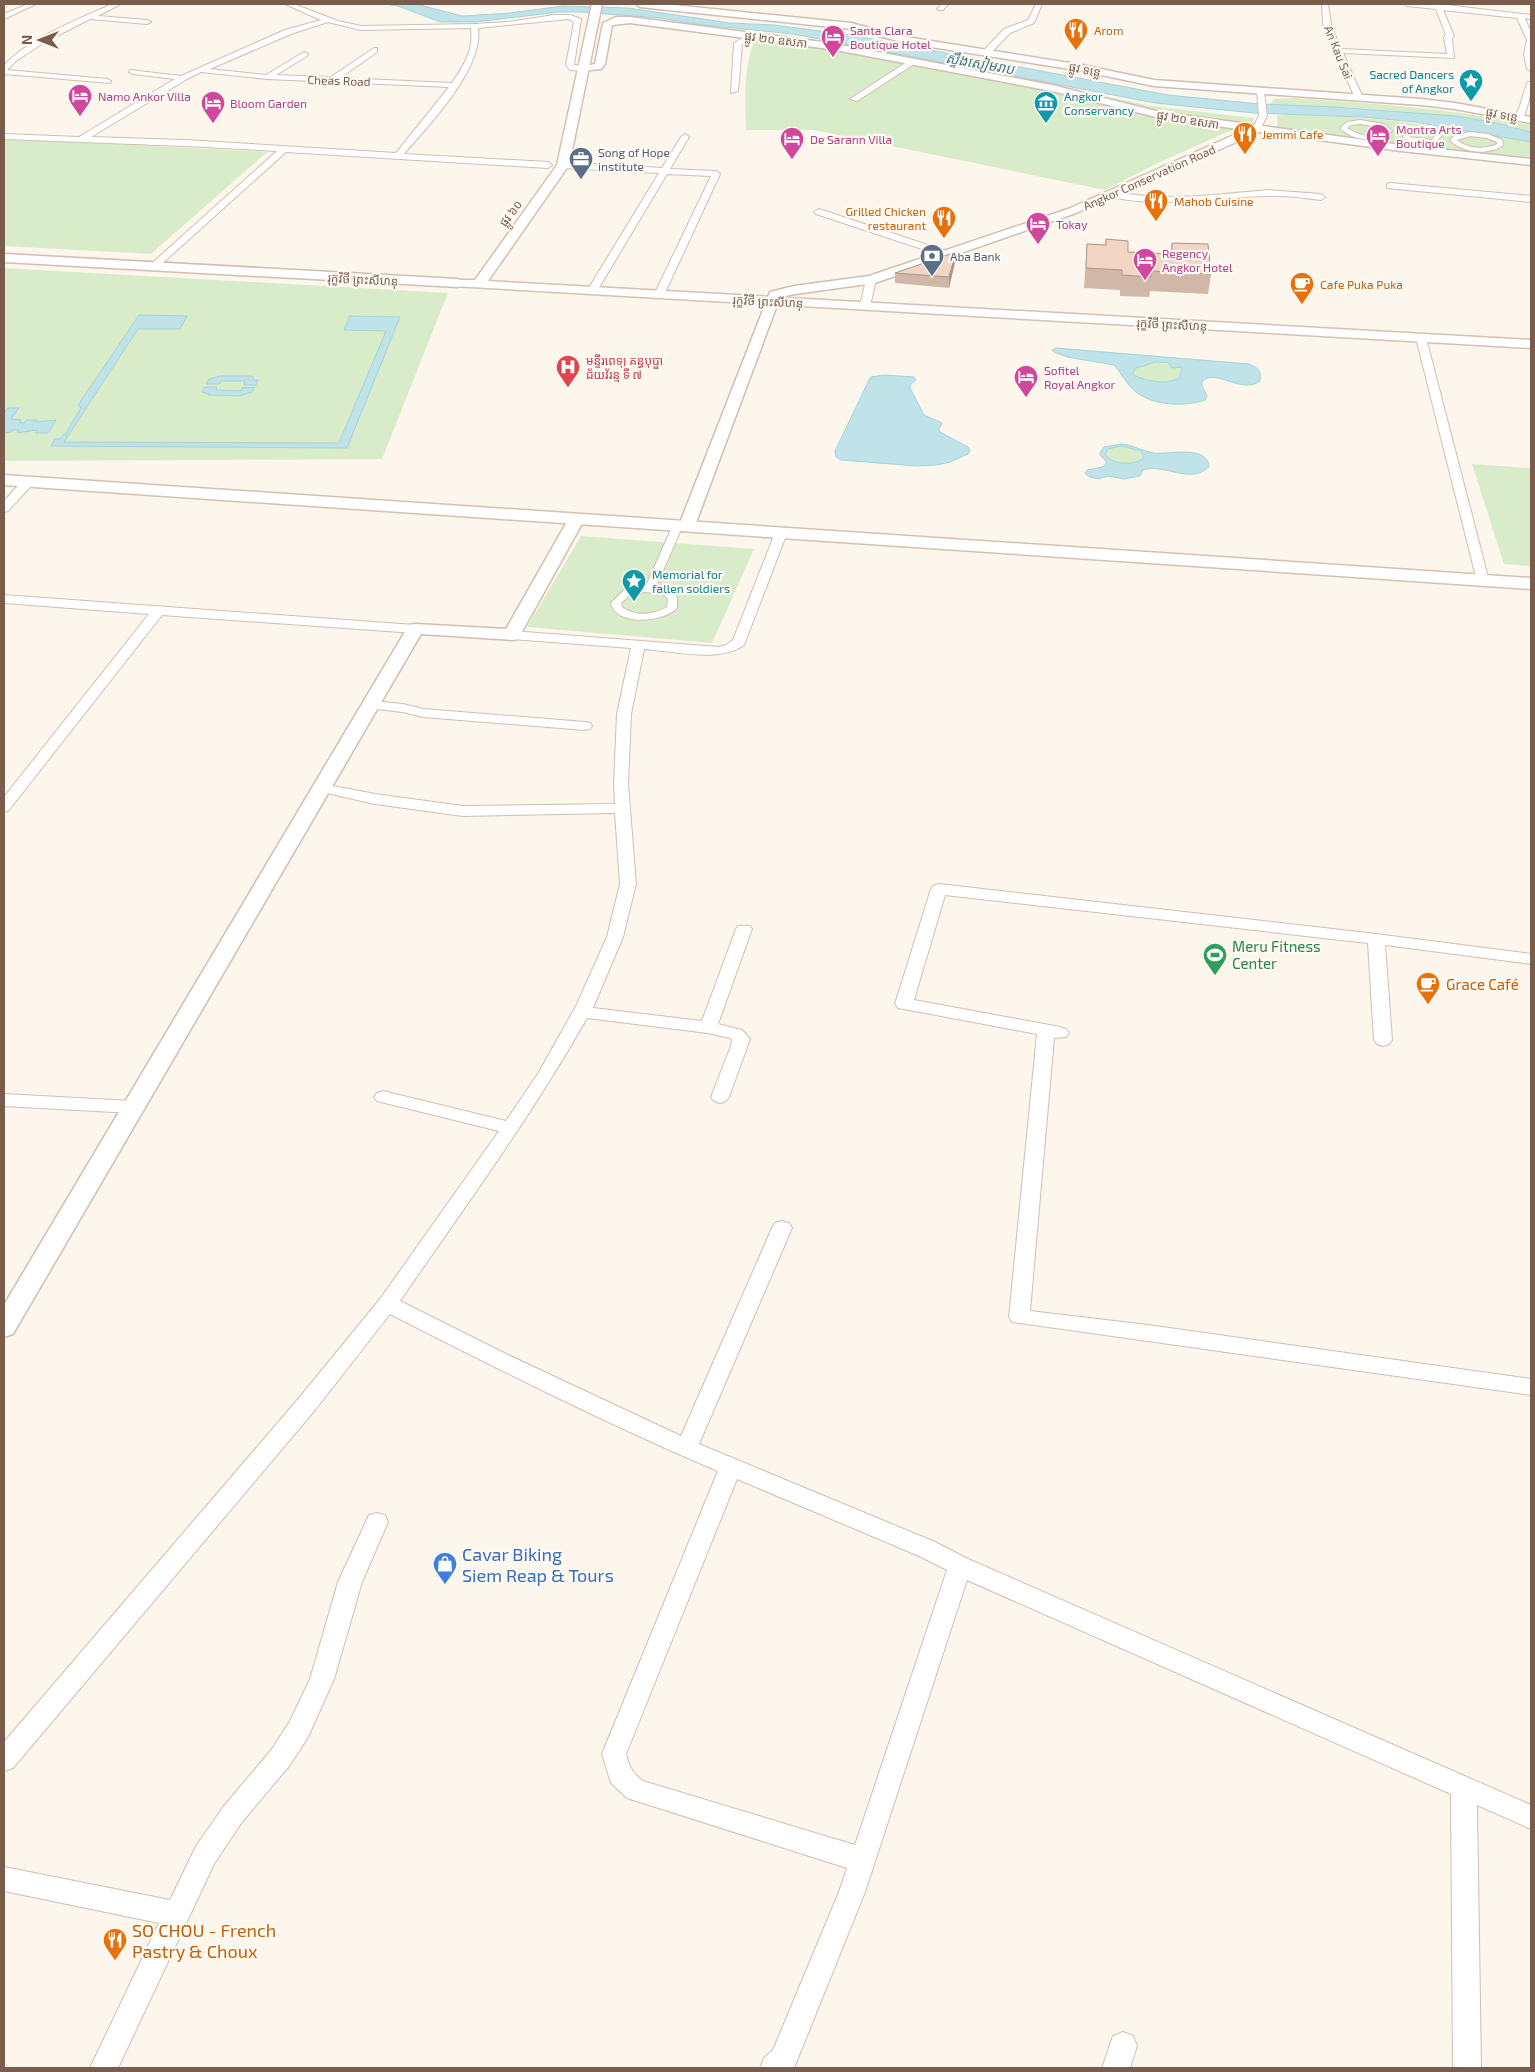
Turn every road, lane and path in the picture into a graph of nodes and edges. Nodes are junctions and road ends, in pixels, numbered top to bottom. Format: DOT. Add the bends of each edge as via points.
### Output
graph roads {
  1 [pos="33,4"];
  2 [pos="288,4"];
  3 [pos="598,4"];
  4 [pos="640,4"];
  5 [pos="1039,4"];
  6 [pos="1326,4"];
  7 [pos="1407,4"];
  8 [pos="1494,4"];
  9 [pos="115,5"];
  10 [pos="1438,6"];
  11 [pos="1497,13"];
  12 [pos="1520,16"];
  13 [pos="4,17"];
  14 [pos="89,17"];
  15 [pos="1531,17"];
  16 [pos="328,20"];
  17 [pos="147,22"];
  18 [pos="474,26"];
  19 [pos="750,36"];
  20 [pos="374,50"];
  21 [pos="1338,51"];
  22 [pos="987,52"];
  23 [pos="304,54"];
  24 [pos="913,62"];
  25 [pos="583,69"];
  26 [pos="1531,69"];
  27 [pos="200,70"];
  28 [pos="4,71"];
  29 [pos="133,72"];
  30 [pos="268,77"];
  31 [pos="182,78"];
  32 [pos="332,80"];
  33 [pos="107,81"];
  34 [pos="1531,84"];
  35 [pos="454,85"];
  36 [pos="734,91"];
  37 [pos="1261,95"];
  38 [pos="1359,98"];
  39 [pos="854,99"];
  40 [pos="1517,117"];
  41 [pos="1531,120"];
  42 [pos="1372,123"];
  43 [pos="1256,129"];
  44 [pos="1482,135"];
  45 [pos="4,136"];
  46 [pos="685,137"];
  47 [pos="82,139"];
  48 [pos="566,146"];
  49 [pos="283,150"];
  50 [pos="397,156"];
  51 [pos="1531,162"];
  52 [pos="548,165"];
  53 [pos="563,165"];
  54 [pos="664,171"];
  55 [pos="539,176"];
  56 [pos="1390,186"];
  57 [pos="1110,194"];
  58 [pos="1320,197"];
  59 [pos="1531,199"];
  60 [pos="819,212"];
  61 [pos="946,254"];
  62 [pos="4,258"];
  63 [pos="153,267"];
  64 [pos="469,267"];
  65 [pos="871,280"];
  66 [pos="458,282"];
  67 [pos="479,284"];
  68 [pos="592,290"];
  69 [pos="658,294"];
  70 [pos="771,302"];
  71 [pos="865,306"];
  72 [pos="1420,338"];
  73 [pos="1531,344"];
  74 [pos="4,480"];
  75 [pos="28,482"];
  76 [pos="4,508"];
  77 [pos="576,520"];
  78 [pos="681,527"];
  79 [pos="781,533"];
  80 [pos="1483,581"];
  81 [pos="1531,584"];
  82 [pos="650,589"];
  83 [pos="4,598"];
  84 [pos="158,610"];
  85 [pos="415,628"];
  86 [pos="512,635"];
  87 [pos="638,645"];
  88 [pos="372,705"];
  89 [pos="585,726"];
  90 [pos="323,788"];
  91 [pos="4,805"];
  92 [pos="624,808"];
  93 [pos="744,929"];
  94 [pos="1376,939"];
  95 [pos="1531,959"];
  96 [pos="581,1012"];
  97 [pos="708,1027"];
  98 [pos="1383,1040"];
  99 [pos="383,1097"];
  100 [pos="720,1097"];
  101 [pos="4,1100"];
  102 [pos="132,1107"];
  103 [pos="511,1128"];
  104 [pos="782,1228"];
  105 [pos="387,1304"];
  106 [pos="4,1327"];
  107 [pos="1531,1387"];
  108 [pos="686,1448"];
  109 [pos="731,1468"];
  110 [pos="377,1522"];
  111 [pos="960,1566"];
  112 [pos="4,1760"];
  113 [pos="1464,1787"];
  114 [pos="1531,1817"];
  115 [pos="862,1860"];
  116 [pos="4,1879"];
  117 [pos="177,1914"];
  118 [pos="104,2068"];
  119 [pos="774,2068"];
  120 [pos="1467,2068"];
  1 -- 13 [label="street"];
  2 -- 16 [label="street"];
  3 -- 25 [label="main road, ផ្លូវ ៦០"];
  4 -- 22 [label="street, ផ្លូវ ទន្លេ" via="851,26 906,40"];
  5 -- 22 [label="street" via="1031,21 1008,31"];
  6 -- 21 [label="street, An Kau Sai" via="1327,26"];
  7 -- 10 [label="street"];
  8 -- 11 [label="street"];
  9 -- 14 [label="street"];
  10 -- 11 [label="street"];
  10 -- 21 [label="street" via="1450,36 1451,56"];
  11 -- 12 [label="street"];
  12 -- 15 [label="street"];
  12 -- 26 [label="street" via="1530,40"];
  14 -- 17 [label="street"];
  14 -- 28 [label="street" via="18,56"];
  16 -- 18 [label="street" via="370,29"];
  16 -- 27 [label="street" via="294,30"];
  18 -- 25 [label="street" via="554,17 576,18 570,65"];
  18 -- 35 [label="street" via="472,54"];
  19 -- 24 [label="street, ផ្លូវ ២០ ឧសភា" via="830,46"];
  19 -- 25 [label="street, ផ្លូវ ២០ ឧសភា" via="616,20 608,23 598,67"];
  19 -- 36 [label="street" via="738,43"];
  20 -- 32 [label="street"];
  21 -- 38 [label="street, An Kau Sai"];
  22 -- 37 [label="street, ផ្លូវ ទន្លេ" via="1154,83"];
  23 -- 30 [label="street, Cheas Road"];
  24 -- 39 [label="street"];
  24 -- 43 [label="street, ផ្លូវ ២០ ឧសភា" via="1052,88 1160,115"];
  25 -- 48 [label="main road, ផ្លូវ ៦០"];
  27 -- 30 [label="street"];
  27 -- 31 [label="street"];
  28 -- 33 [label="street"];
  29 -- 31 [label="street"];
  30 -- 32 [label="street, Cheas Road"];
  31 -- 47 [label="street"];
  32 -- 35 [label="street, Cheas Road"];
  34 -- 40 [label="street"];
  35 -- 50 [label="street"];
  37 -- 38 [label="street, ផ្លូវ ទន្លេ"];
  37 -- 43 [label="street" via="1263,116"];
  38 -- 40 [label="street, ផ្លូវ ទន្លេ" via="1455,106"];
  40 -- 41 [label="street, ផ្លូវ ទន្លេ"];
  42 -- 42 [label="street" via="1349,123 1342,128 1349,133 1366,136 1388,132 1386,127"];
  43 -- 51 [label="street, ផ្លូវ ២០ ឧសភា"];
  43 -- 57 [label="street, Angkor Conservation Road"];
  44 -- 44 [label="street" via="1459,135 1453,140 1478,148 1500,145 1497,139"];
  45 -- 47 [label="street"];
  46 -- 54 [label="street"];
  47 -- 49 [label="street"];
  48 -- 52 [label="main road"];
  48 -- 53 [label="main road, ផ្លូវ ៦០"];
  49 -- 50 [label="street"];
  49 -- 63 [label="street"];
  50 -- 52 [label="street"];
  52 -- 55 [label="main road"];
  53 -- 54 [label="street"];
  53 -- 67 [label="main road, ផ្លូវ ៦០"];
  54 -- 68 [label="street"];
  54 -- 69 [label="street" via="716,174"];
  56 -- 59 [label="street"];
  57 -- 58 [label="street" via="1135,199 1171,200 1268,193"];
  57 -- 61 [label="street, Angkor Conservation Road" via="1072,211"];
  60 -- 61 [label="street"];
  61 -- 65 [label="street, Angkor Conservation Road"];
  62 -- 63 [label="street, រុក្ខវិថី ព្រះសីហនុ"];
  63 -- 66 [label="street, រុក្ខវិថី ព្រះសីហនុ"];
  64 -- 66 [label="main road"];
  65 -- 70 [label="street, Angkor Conservation Road" via="778,293"];
  65 -- 71 [label="street"];
  66 -- 67 [label="main road, រុក្ខវិថី ព្រះសីហនុ"];
  67 -- 68 [label="main road, រុក្ខវិថី ព្រះសីហនុ"];
  68 -- 69 [label="main road, រុក្ខវិថី ព្រះសីហនុ"];
  69 -- 70 [label="main road, រុក្ខវិថី ព្រះសីហនុ"];
  70 -- 71 [label="main road, រុក្ខវិថី ព្រះសីហនុ"];
  70 -- 78 [label="street"];
  71 -- 72 [label="main road, រុក្ខវិថី ព្រះសីហនុ"];
  72 -- 73 [label="main road, រុក្ខវិថី ព្រះសីហនុ"];
  72 -- 80 [label="street"];
  74 -- 75 [label="main road"];
  75 -- 76 [label="street"];
  75 -- 77 [label="main road"];
  77 -- 78 [label="main road"];
  77 -- 86 [label="street"];
  78 -- 79 [label="main road"];
  78 -- 82 [label="street"];
  79 -- 80 [label="main road"];
  79 -- 87 [label="street" via="739,642 719,651"];
  80 -- 81 [label="main road"];
  82 -- 82 [label="street" via="634,590 620,596 617,608 629,615 643,617 663,614 672,608 673,598 666,592"];
  83 -- 84 [label="street"];
  84 -- 85 [label="street"];
  84 -- 91 [label="street"];
  85 -- 86 [label="street"];
  85 -- 88 [label="street"];
  86 -- 87 [label="street"];
  87 -- 92 [label="street" via="624,714 621,784"];
  88 -- 89 [label="street" via="423,713"];
  88 -- 90 [label="street"];
  90 -- 92 [label="street" via="463,811"];
  90 -- 102 [label="street"];
  92 -- 96 [label="street" via="628,884 615,937"];
  93 -- 97 [label="street"];
  94 -- 95 [label="street"];
  94 -- 98 [label="street"];
  94 -- 107 [label="street" via="939,888 904,1004 1053,1032 1019,1317"];
  96 -- 97 [label="street"];
  96 -- 103 [label="street"];
  97 -- 100 [label="street" via="736,1034 741,1039"];
  99 -- 103 [label="street"];
  101 -- 102 [label="street"];
  102 -- 106 [label="street"];
  103 -- 105 [label="street"];
  104 -- 108 [label="street"];
  105 -- 108 [label="street"];
  105 -- 112 [label="street" via="308,1404"];
  108 -- 109 [label="street"];
  109 -- 111 [label="street"];
  109 -- 115 [label="street" via="614,1754 617,1771 624,1782 636,1790"];
  110 -- 117 [label="street" via="350,1582 322,1679 299,1729 205,1855"];
  111 -- 113 [label="street"];
  111 -- 115 [label="street"];
  113 -- 114 [label="street"];
  113 -- 120 [label="street"];
  115 -- 119 [label="street" via="783,2060"];
  116 -- 117 [label="street"];
  117 -- 118 [label="street"];
}
